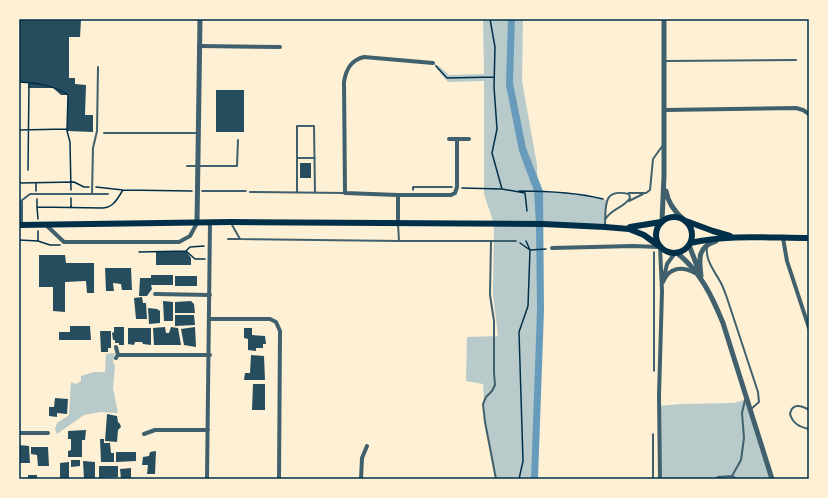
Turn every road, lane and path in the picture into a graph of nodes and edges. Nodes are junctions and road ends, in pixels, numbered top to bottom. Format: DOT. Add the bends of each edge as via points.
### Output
graph roads {
  1 [pos="200,19"];
  2 [pos="490,19"];
  3 [pos="664,19"];
  4 [pos="199,46"];
  5 [pos="280,47"];
  6 [pos="796,60"];
  7 [pos="664,61"];
  8 [pos="433,63"];
  9 [pos="98,67"];
  10 [pos="494,77"];
  11 [pos="19,82"];
  12 [pos="28,82"];
  13 [pos="664,110"];
  14 [pos="809,114"];
  15 [pos="28,129"];
  16 [pos="67,129"];
  17 [pos="19,130"];
  18 [pos="104,133"];
  19 [pos="198,133"];
  20 [pos="449,139"];
  21 [pos="457,139"];
  22 [pos="470,139"];
  23 [pos="238,140"];
  24 [pos="663,145"];
  25 [pos="297,158"];
  26 [pos="315,158"];
  27 [pos="187,166"];
  28 [pos="198,166"];
  29 [pos="28,170"];
  30 [pos="664,176"];
  31 [pos="71,182"];
  32 [pos="19,183"];
  33 [pos="36,183"];
  34 [pos="91,187"];
  35 [pos="457,188"];
  36 [pos="502,189"];
  37 [pos="123,190"];
  38 [pos="198,190"];
  39 [pos="516,190"];
  40 [pos="250,192"];
  41 [pos="297,192"];
  42 [pos="315,193"];
  43 [pos="345,193"];
  44 [pos="628,193"];
  45 [pos="646,193"];
  46 [pos="36,194"];
  47 [pos="92,194"];
  48 [pos="108,194"];
  49 [pos="398,195"];
  50 [pos="413,195"];
  51 [pos="606,200"];
  52 [pos="628,201"];
  53 [pos="20,202"];
  54 [pos="527,211"];
  55 [pos="606,220"];
  56 [pos="684,220"];
  57 [pos="661,221"];
  58 [pos="210,222"];
  59 [pos="231,222"];
  60 [pos="197,223"];
  61 [pos="45,224"];
  62 [pos="398,224"];
  63 [pos="20,225"];
  64 [pos="605,227"];
  65 [pos="620,228"];
  66 [pos="738,237"];
  67 [pos="723,238"];
  68 [pos="783,238"];
  69 [pos="809,238"];
  70 [pos="228,239"];
  71 [pos="240,239"];
  72 [pos="516,240"];
  73 [pos="398,241"];
  74 [pos="491,241"];
  75 [pos="526,241"];
  76 [pos="710,243"];
  77 [pos="690,244"];
  78 [pos="206,246"];
  79 [pos="650,246"];
  80 [pos="659,246"];
  81 [pos="552,248"];
  82 [pos="530,250"];
  83 [pos="186,251"];
  84 [pos="139,252"];
  85 [pos="676,253"];
  86 [pos="205,259"];
  87 [pos="699,275"];
  88 [pos="663,283"];
  89 [pos="662,291"];
  90 [pos="155,294"];
  91 [pos="210,295"];
  92 [pos="210,319"];
  93 [pos="809,328"];
  94 [pos="116,347"];
  95 [pos="210,355"];
  96 [pos="654,376"];
  97 [pos="746,397"];
  98 [pos="750,409"];
  99 [pos="809,410"];
  100 [pos="809,429"];
  101 [pos="208,430"];
  102 [pos="653,432"];
  103 [pos="19,433"];
  104 [pos="48,433"];
  105 [pos="144,434"];
  106 [pos="367,446"];
  107 [pos="732,476"];
  108 [pos="207,479"];
  109 [pos="279,479"];
  110 [pos="361,479"];
  111 [pos="496,479"];
  112 [pos="519,479"];
  113 [pos="653,479"];
  114 [pos="660,479"];
  115 [pos="715,479"];
  116 [pos="737,479"];
  117 [pos="772,479"];
  1 -- 4 [label="street"];
  2 -- 10 [label="path" via="496,47"];
  3 -- 7 [label="street"];
  4 -- 5 [label="street"];
  4 -- 19 [label="street"];
  6 -- 7 [label="lane"];
  7 -- 13 [label="street"];
  8 -- 10 [label="path" via="447,78"];
  8 -- 43 [label="street" via="364,58 356,59 347,69 344,82"];
  9 -- 34 [label="lane" via="98,131 93,148"];
  10 -- 36 [label="path" via="497,129 492,153"];
  11 -- 12 [label="path"];
  12 -- 15 [label="path"];
  12 -- 16 [label="path" via="53,88 68,95"];
  13 -- 14 [label="street" via="796,108"];
  13 -- 24 [label="street"];
  15 -- 16 [label="path"];
  15 -- 17 [label="path"];
  15 -- 29 [label="path"];
  16 -- 31 [label="path" via="70,142"];
  18 -- 19 [label="lane"];
  19 -- 28 [label="street"];
  20 -- 21 [label="street"];
  21 -- 22 [label="street"];
  21 -- 35 [label="street"];
  23 -- 28 [label="lane" via="237,166"];
  24 -- 30 [label="street"];
  24 -- 45 [label="lane" via="653,159 651,187"];
  25 -- 26 [label="lane"];
  25 -- 26 [label="lane" via="297,126 314,126"];
  25 -- 41 [label="lane"];
  26 -- 42 [label="lane"];
  27 -- 28 [label="lane"];
  28 -- 38 [label="street"];
  30 -- 56 [label="street" via="670,203"];
  30 -- 57 [label="street"];
  31 -- 33 [label="path"];
  31 -- 34 [label="path"];
  32 -- 33 [label="path"];
  33 -- 46 [label="path"];
  34 -- 37 [label="path"];
  34 -- 47 [label="lane"];
  35 -- 36 [label="path"];
  35 -- 50 [label="street" via="455,193 451,194"];
  35 -- 50 [label="path" via="413,188"];
  36 -- 39 [label="path"];
  37 -- 38 [label="path"];
  37 -- 46 [label="path" via="109,208 37,207"];
  38 -- 40 [label="path"];
  38 -- 60 [label="street"];
  39 -- 51 [label="path" via="585,194"];
  39 -- 54 [label="path" via="525,193"];
  40 -- 41 [label="lane"];
  41 -- 42 [label="lane"];
  42 -- 43 [label="lane"];
  43 -- 49 [label="street"];
  44 -- 45 [label="lane"];
  44 -- 51 [label="lane" via="614,193"];
  44 -- 52 [label="lane"];
  45 -- 52 [label="lane"];
  46 -- 47 [label="lane"];
  46 -- 53 [label="lane" via="30,194"];
  47 -- 48 [label="lane"];
  49 -- 50 [label="street"];
  49 -- 62 [label="street"];
  51 -- 55 [label="lane"];
  52 -- 55 [label="lane" via="609,213"];
  53 -- 63 [label="street"];
  55 -- 64 [label="lane"];
  56 -- 57 [label="main road" via="674,217"];
  56 -- 66 [label="main road" via="713,232"];
  56 -- 77 [label="main road" via="692,232"];
  57 -- 65 [label="main road" via="645,226"];
  57 -- 80 [label="main road" via="655,233"];
  58 -- 59 [label="main road"];
  58 -- 60 [label="main road"];
  58 -- 91 [label="street"];
  59 -- 62 [label="main road"];
  59 -- 71 [label="lane"];
  60 -- 61 [label="main road"];
  60 -- 61 [label="street" via="190,236 179,242 64,242"];
  61 -- 63 [label="main road"];
  62 -- 64 [label="main road" via="543,224"];
  62 -- 73 [label="lane"];
  64 -- 65 [label="main road"];
  65 -- 80 [label="main road" via="638,232"];
  66 -- 67 [label="main road"];
  66 -- 68 [label="main road"];
  67 -- 76 [label="street"];
  67 -- 77 [label="main road"];
  68 -- 69 [label="main road"];
  68 -- 93 [label="street" via="787,261"];
  70 -- 71 [label="lane"];
  71 -- 73 [label="lane"];
  72 -- 74 [label="lane"];
  72 -- 82 [label="path"];
  73 -- 74 [label="lane"];
  74 -- 111 [label="lane" via="490,295 494,321 495,385 483,404"];
  75 -- 82 [label="path"];
  76 -- 87 [label="street" via="701,253"];
  76 -- 98 [label="lane" via="707,248 708,258 728,301 759,398 759,404"];
  77 -- 85 [label="main road" via="683,251"];
  77 -- 87 [label="street"];
  78 -- 83 [label="path" via="190,246"];
  79 -- 80 [label="street"];
  79 -- 81 [label="street"];
  79 -- 96 [label="path" via="654,250"];
  80 -- 85 [label="main road" via="668,252"];
  80 -- 89 [label="street"];
  81 -- 82 [label="path"];
  82 -- 112 [label="path" via="528,306 519,332 523,461"];
  83 -- 84 [label="path"];
  83 -- 86 [label="path" via="195,259"];
  85 -- 87 [label="street"];
  85 -- 88 [label="street" via="667,264"];
  87 -- 88 [label="street" via="687,269 676,269 669,272"];
  87 -- 97 [label="street" via="723,323"];
  88 -- 89 [label="street"];
  89 -- 114 [label="street"];
  90 -- 91 [label="street"];
  91 -- 92 [label="street"];
  92 -- 95 [label="street"];
  92 -- 109 [label="street" via="270,318 276,322 280,331"];
  94 -- 95 [label="street" via="117,357"];
  95 -- 101 [label="street"];
  97 -- 98 [label="street"];
  97 -- 107 [label="lane" via="742,412 744,438 741,460"];
  98 -- 117 [label="street"];
  99 -- 100 [label="lane" via="796,406 790,414 798,425"];
  101 -- 105 [label="street" via="155,430"];
  101 -- 108 [label="street"];
  102 -- 113 [label="path"];
  103 -- 104 [label="street"];
  106 -- 110 [label="street" via="362,458"];
  107 -- 115 [label="lane"];
  107 -- 116 [label="lane"];
}
